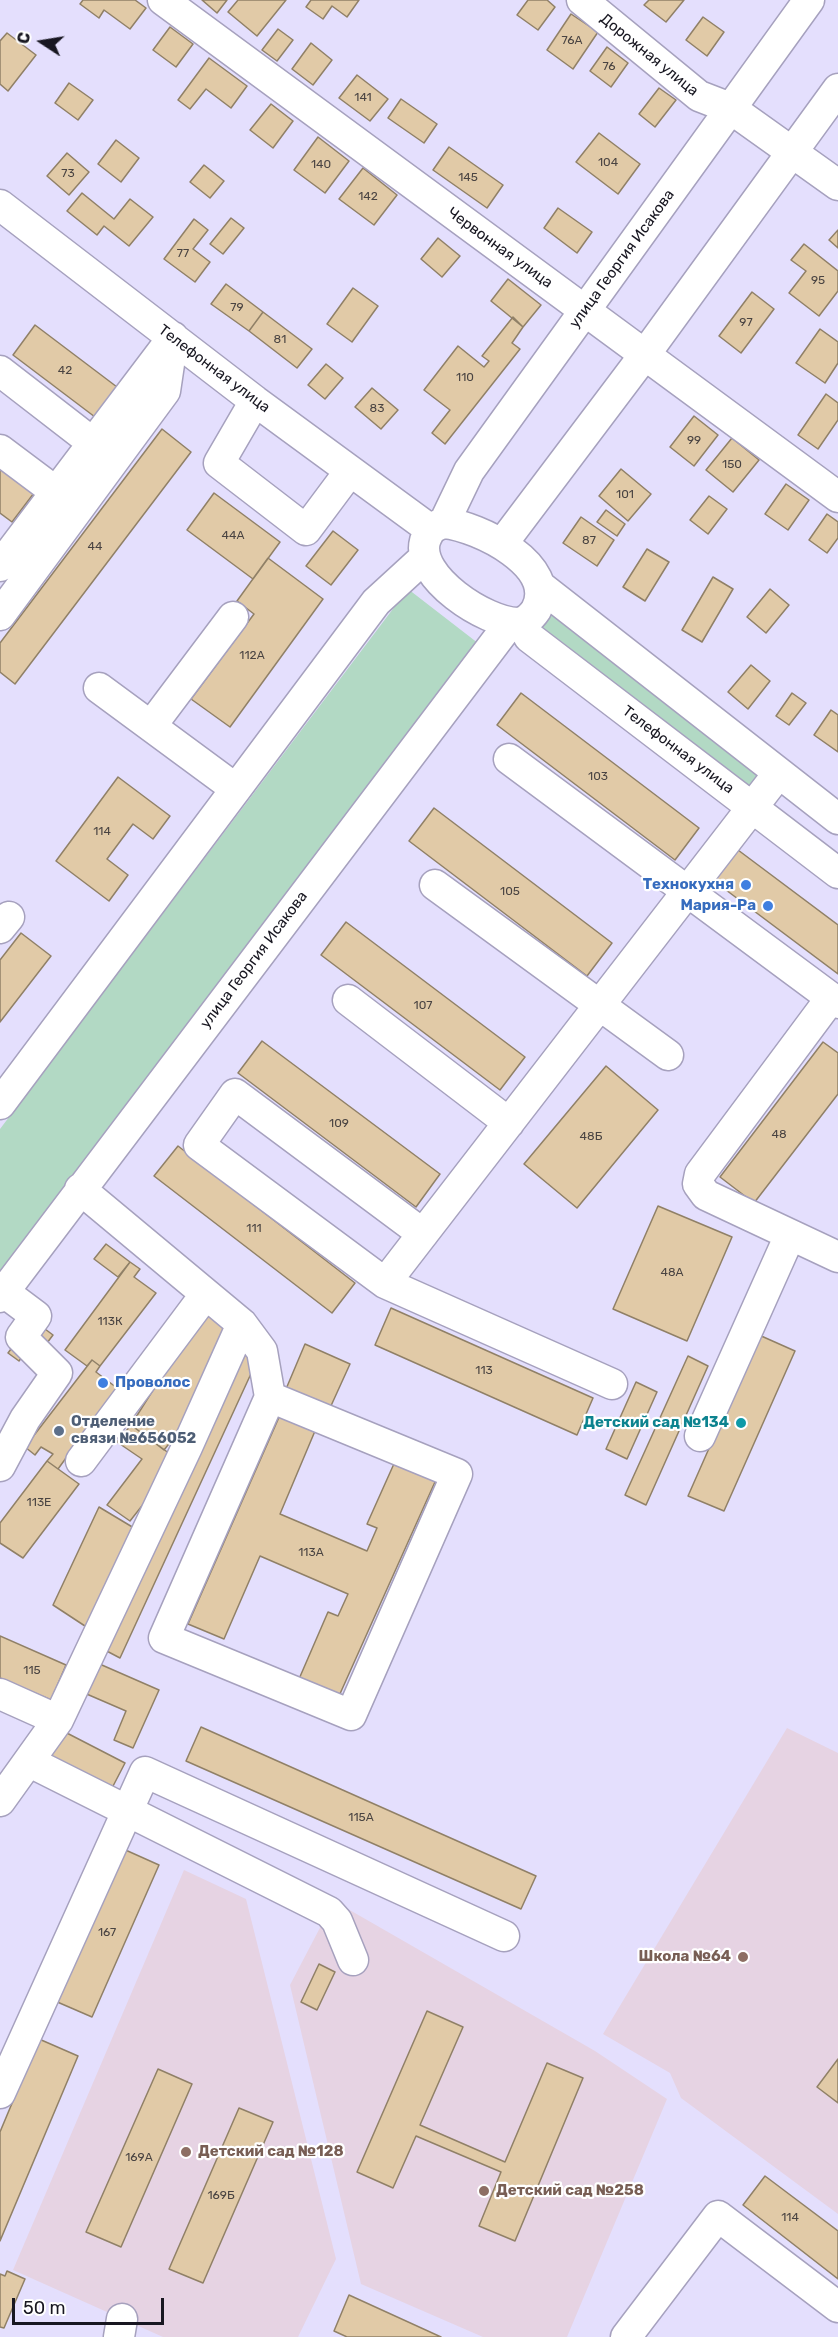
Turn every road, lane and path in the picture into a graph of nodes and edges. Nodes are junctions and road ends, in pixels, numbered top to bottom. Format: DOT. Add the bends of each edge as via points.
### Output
graph roads {
  1 [pos="163,0"];
  2 [pos="582,0"];
  3 [pos="809,0"];
  4 [pos="838,89"];
  5 [pos="730,108"];
  6 [pos="793,151"];
  7 [pos="838,185"];
  8 [pos="0,206"];
  9 [pos="585,310"];
  10 [pos="173,337"];
  11 [pos="646,353"];
  12 [pos="0,371"];
  13 [pos="255,401"];
  14 [pos="93,442"];
  15 [pos="0,450"];
  16 [pos="350,471"];
  17 [pos="56,492"];
  18 [pos="838,497"];
  19 [pos="433,537"];
  20 [pos="502,544"];
  21 [pos="0,566"];
  22 [pos="540,586"];
  23 [pos="0,615"];
  24 [pos="233,617"];
  25 [pos="516,623"];
  26 [pos="99,688"];
  27 [pos="151,726"];
  28 [pos="509,759"];
  29 [pos="778,774"];
  30 [pos="236,789"];
  31 [pos="753,807"];
  32 [pos="838,819"];
  33 [pos="838,873"];
  34 [pos="435,885"];
  35 [pos="686,891"];
  36 [pos="348,1000"];
  37 [pos="835,1001"];
  38 [pos="599,1005"];
  39 [pos="668,1055"];
  40 [pos="0,1104"];
  41 [pos="509,1123"];
  42 [pos="81,1189"];
  43 [pos="423,1234"];
  44 [pos="790,1235"];
  45 [pos="838,1257"];
  46 [pos="385,1283"];
  47 [pos="1,1293"];
  48 [pos="204,1295"];
  49 [pos="242,1324"];
  50 [pos="612,1384"];
  51 [pos="270,1397"];
  52 [pos="700,1436"];
  53 [pos="81,1461"];
  54 [pos="0,1466"];
  55 [pos="0,1694"];
  56 [pos="58,1720"];
  57 [pos="30,1762"];
  58 [pos="0,1802"];
  59 [pos="126,1809"];
  60 [pos="504,1936"];
  61 [pos="353,1960"];
  62 [pos="0,2093"];
  63 [pos="838,2307"];
  64 [pos="626,2337"];
  1 -- 9 [label="street, Червонная улица"];
  2 -- 5 [label="street, Дорожная улица" via="699,96"];
  3 -- 5 [label="street, улица Георгия Исакова"];
  4 -- 6 [label="street"];
  5 -- 6 [label="street, Дорожная улица"];
  5 -- 9 [label="street, улица Георгия Исакова"];
  6 -- 7 [label="street, Дорожная улица"];
  6 -- 11 [label="street"];
  8 -- 10 [label="street, Телефонная улица"];
  9 -- 11 [label="street, Червонная улица"];
  9 -- 19 [label="street, улица Георгия Исакова" via="469,471"];
  10 -- 13 [label="street, Телефонная улица"];
  10 -- 14 [label="street"];
  10 -- 23 [label="street" via="165,391"];
  11 -- 18 [label="street, Червонная улица"];
  11 -- 20 [label="street"];
  12 -- 14 [label="street"];
  13 -- 16 [label="street, Телефонная улица"];
  13 -- 16 [label="street" via="219,463 306,530"];
  14 -- 17 [label="street"];
  15 -- 17 [label="street"];
  16 -- 19 [label="street, Телефонная улица"];
  17 -- 21 [label="street"];
  19 -- 20 [label="street" via="477,530"];
  19 -- 25 [label="street" via="429,569 457,595 490,616"];
  19 -- 30 [label="street, улица Георгия Исакова" via="376,602"];
  20 -- 22 [label="street" via="523,561"];
  22 -- 25 [label="street, улица Георгия Исакова" via="537,608"];
  22 -- 29 [label="street"];
  24 -- 27 [label="street"];
  25 -- 31 [label="street, Телефонная улица"];
  25 -- 42 [label="street, улица Георгия Исакова"];
  26 -- 27 [label="street"];
  27 -- 30 [label="street"];
  28 -- 35 [label="street"];
  29 -- 31 [label="street"];
  29 -- 32 [label="street"];
  30 -- 40 [label="street, улица Георгия Исакова"];
  31 -- 33 [label="street, Телефонная улица"];
  31 -- 35 [label="street"];
  34 -- 38 [label="street"];
  35 -- 37 [label="street"];
  35 -- 38 [label="street"];
  36 -- 41 [label="street"];
  37 -- 44 [label="street" via="700,1174 698,1184 706,1195"];
  38 -- 39 [label="street"];
  38 -- 41 [label="street"];
  41 -- 43 [label="street"];
  42 -- 47 [label="street, улица Георгия Исакова"];
  42 -- 48 [label="street"];
  43 -- 46 [label="street"];
  43 -- 46 [label="street" via="235,1094 199,1145"];
  44 -- 45 [label="street"];
  44 -- 52 [label="street"];
  46 -- 50 [label="street"];
  47 -- 54 [label="street" via="36,1316 21,1337 57,1373 25,1419"];
  48 -- 49 [label="street"];
  48 -- 53 [label="street"];
  49 -- 51 [label="street" via="262,1351"];
  49 -- 56 [label="street"];
  51 -- 51 [label="street" via="457,1474 351,1714 164,1638"];
  55 -- 56 [label="street"];
  56 -- 57 [label="street"];
  57 -- 58 [label="street"];
  57 -- 59 [label="street"];
  59 -- 60 [label="street" via="145,1772"];
  59 -- 61 [label="street" via="328,1912 337,1921"];
  59 -- 62 [label="street"];
  63 -- 64 [label="street" via="718,2216"];
}
